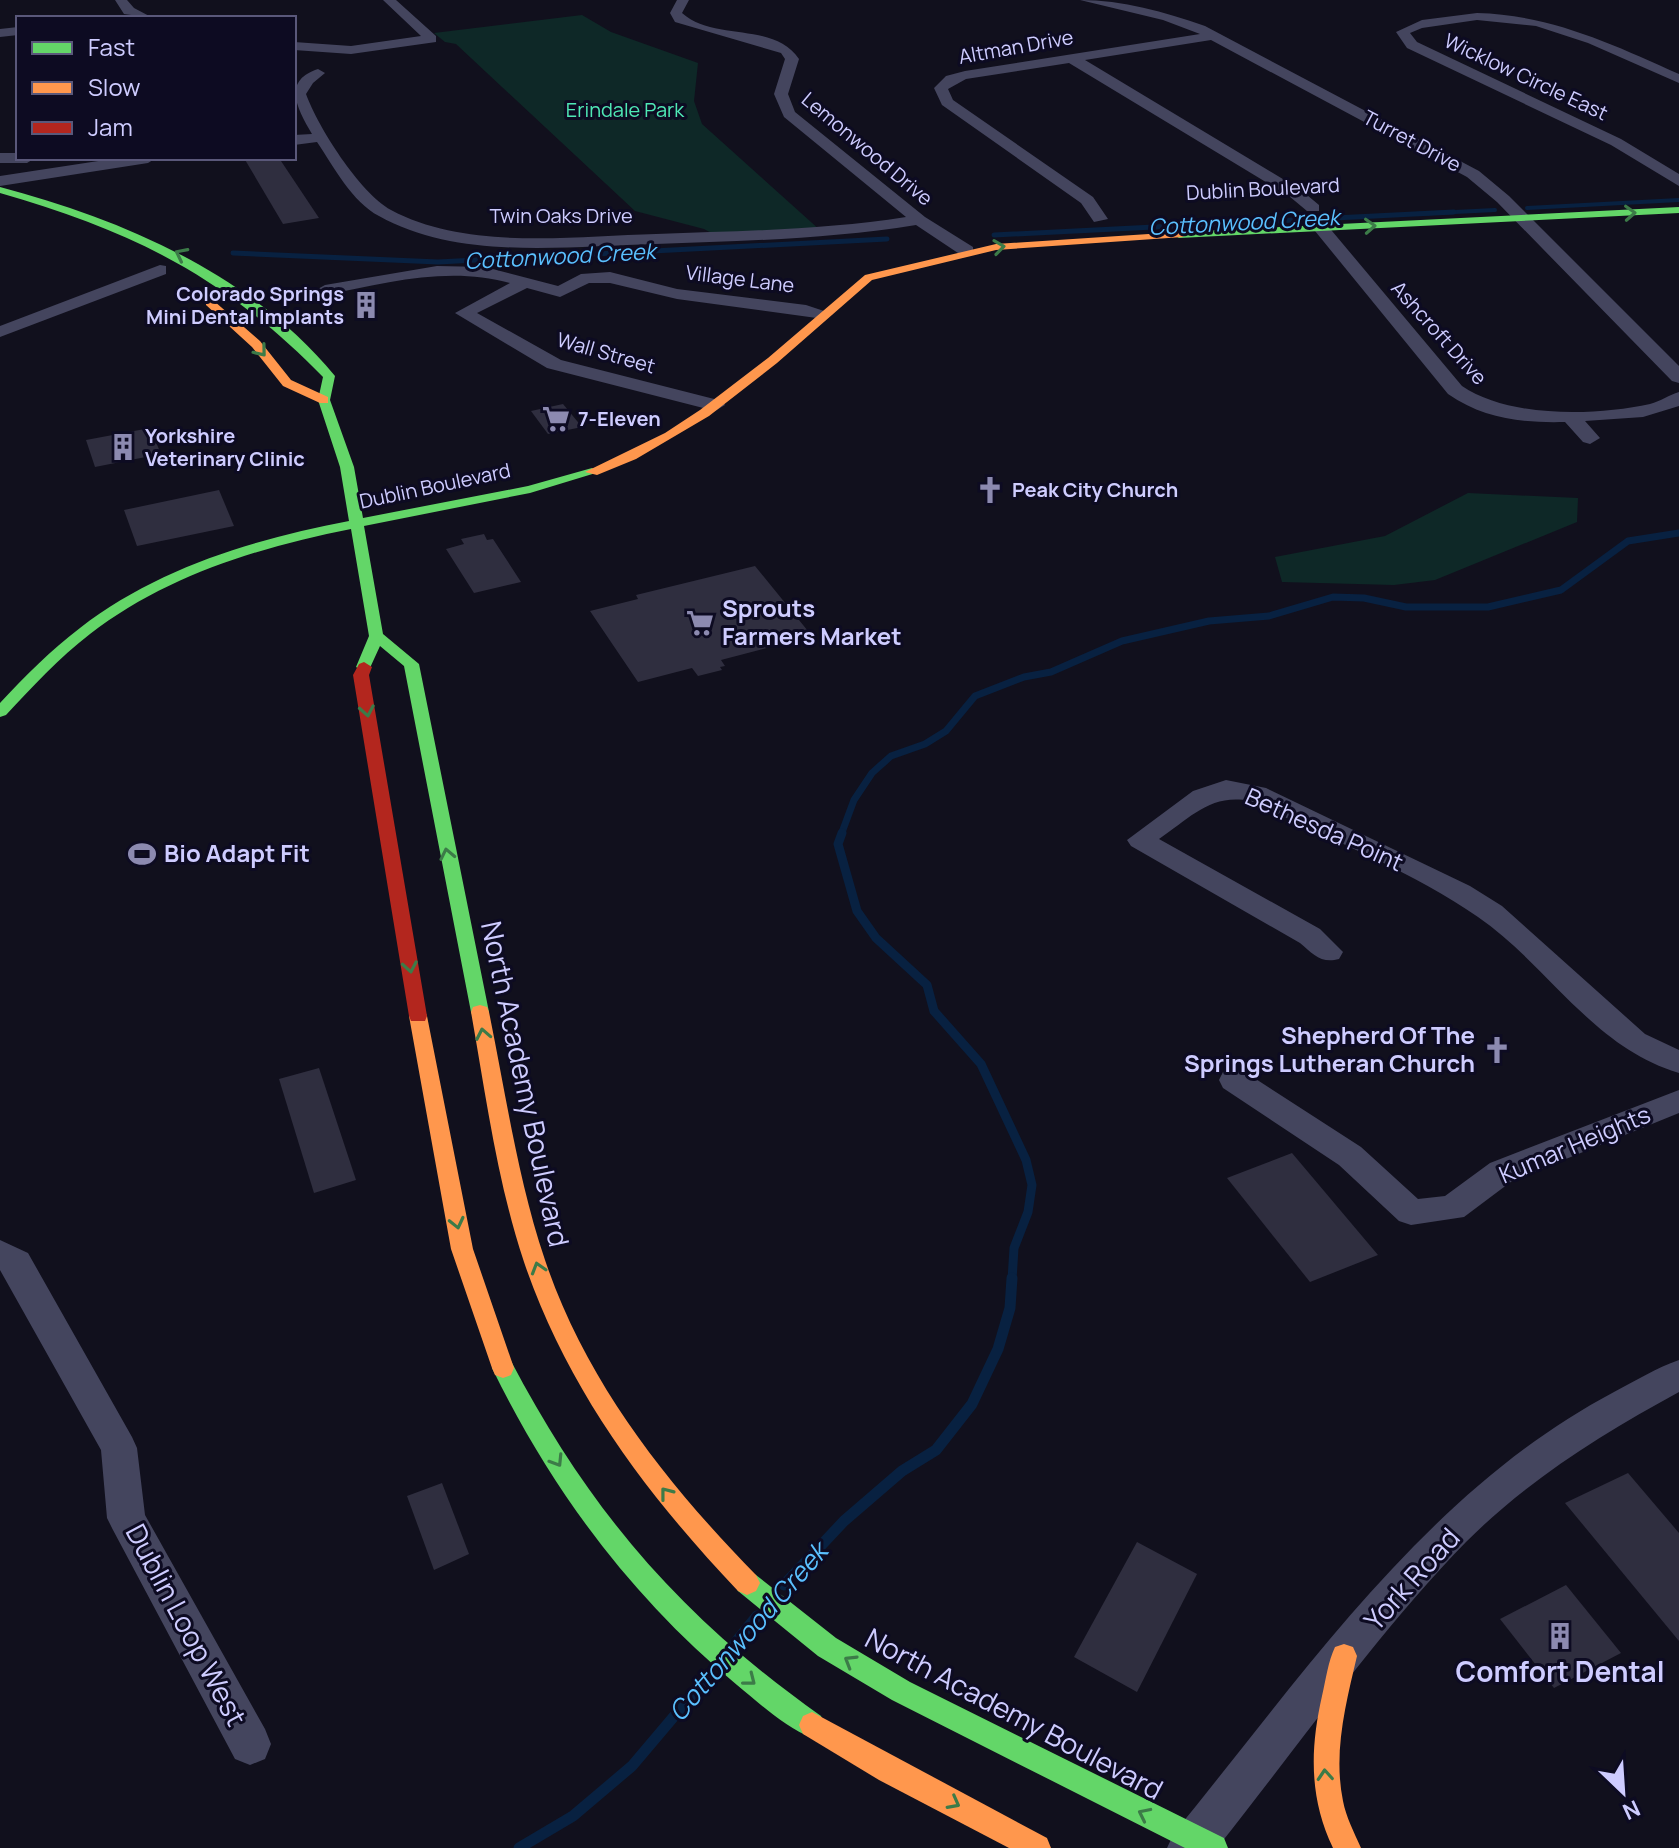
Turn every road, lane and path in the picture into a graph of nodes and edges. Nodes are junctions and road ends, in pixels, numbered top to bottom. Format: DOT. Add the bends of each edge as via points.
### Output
graph roads {
  1 [pos="121,0"];
  2 [pos="389,0"];
  3 [pos="683,0"];
  4 [pos="1086,0"];
  5 [pos="142,16"];
  6 [pos="1214,36"];
  7 [pos="296,46"];
  8 [pos="1071,58"];
  9 [pos="318,73"];
  10 [pos="1679,79"];
  11 [pos="323,137"];
  12 [pos="296,140"];
  13 [pos="134,160"];
  14 [pos="51,172"];
  15 [pos="0,181"];
  16 [pos="1674,187"];
  17 [pos="0,190"];
  18 [pos="1511,198"];
  19 [pos="1472,200"];
  20 [pos="1321,208"];
  21 [pos="0,209"];
  22 [pos="1283,210"];
  23 [pos="1679,210"];
  24 [pos="1108,218"];
  25 [pos="1520,218"];
  26 [pos="919,220"];
  27 [pos="1073,220"];
  28 [pos="1321,228"];
  29 [pos="964,230"];
  30 [pos="941,235"];
  31 [pos="154,241"];
  32 [pos="913,245"];
  33 [pos="967,251"];
  34 [pos="893,253"];
  35 [pos="166,274"];
  36 [pos="869,277"];
  37 [pos="523,283"];
  38 [pos="325,290"];
  39 [pos="194,291"];
  40 [pos="824,314"];
  41 [pos="0,332"];
  42 [pos="1679,377"];
  43 [pos="1679,398"];
  44 [pos="324,400"];
  45 [pos="715,405"];
  46 [pos="1570,416"];
  47 [pos="1590,438"];
  48 [pos="358,524"];
  49 [pos="376,636"];
  50 [pos="0,712"];
  51 [pos="1329,952"];
  52 [pos="1679,1062"];
  53 [pos="1234,1080"];
  54 [pos="1679,1101"];
  55 [pos="0,1253"];
  56 [pos="1679,1375"];
  57 [pos="1344,1656"];
  58 [pos="250,1744"];
  59 [pos="1199,1845"];
  60 [pos="1037,1848"];
  61 [pos="1347,1848"];
  1 -- 5 [label="street"];
  2 -- 7 [label="street" via="431,39 351,50"];
  3 -- 26 [label="street, Lemonwood Drive" via="676,13 690,24 786,50 792,59 781,94 789,114"];
  4 -- 6 [label="street, Turret Drive" via="1180,21"];
  6 -- 8 [label="street, Altman Drive"];
  6 -- 18 [label="street, Turret Drive"];
  8 -- 20 [label="street"];
  8 -- 24 [label="street, Altman Drive" via="965,75 945,83 940,93"];
  9 -- 11 [label="street, Twin Oaks Drive" via="299,94 305,113"];
  10 -- 16 [label="street, Wicklow Circle East" via="1536,19 1494,14 1412,26 1403,32 1412,45 1616,142"];
  11 -- 12 [label="street"];
  11 -- 26 [label="street, Twin Oaks Drive" via="376,208 420,227 466,236 522,241 719,237"];
  13 -- 14 [label="street"];
  14 -- 15 [label="street"];
  14 -- 31 [label="main road" via="47,179 55,187 82,195"];
  17 -- 31 [label="main road" via="89,214"];
  18 -- 19 [label="main road"];
  18 -- 25 [label="street, Turret Drive"];
  20 -- 22 [label="main road, Dublin Boulevard"];
  21 -- 35 [label="main road" via="55,224"];
  25 -- 23 [label="main road, Dublin Boulevard, one-way"];
  24 -- 27 [label="main road"];
  28 -- 25 [label="main road, Dublin Boulevard, one-way"];
  25 -- 42 [label="street, Turret Drive"];
  26 -- 30 [label="street, Lemonwood Drive"];
  33 -- 28 [label="main road, Dublin Boulevard, one-way"];
  28 -- 46 [label="street, Ashcroft Drive" via="1455,390 1473,404 1523,417"];
  29 -- 30 [label="main road"];
  30 -- 32 [label="main road"];
  30 -- 33 [label="street, Lemonwood Drive"];
  44 -- 31 [label="main road, one-way" via="329,376 284,326 233,286"];
  33 -- 36 [label="main road, Dublin Boulevard" via="894,275"];
  34 -- 36 [label="main road, Dublin Boulevard" via="873,264 866,272"];
  35 -- 41 [label="street"];
  36 -- 40 [label="main road, Dublin Boulevard"];
  37 -- 38 [label="street, Village Lane" via="459,270"];
  37 -- 40 [label="street, Village Lane" via="560,292 585,278 617,277 677,294"];
  37 -- 45 [label="street, Wall Street" via="464,313 554,364"];
  39 -- 44 [label="main road, one-way" via="256,344 287,383"];
  40 -- 45 [label="main road, Dublin Boulevard"];
  43 -- 46 [label="street" via="1649,409"];
  44 -- 48 [label="main road" via="347,467"];
  45 -- 48 [label="main road, Dublin Boulevard" via="650,449 602,468 555,483"];
  46 -- 47 [label="street"];
  48 -- 49 [label="main road"];
  48 -- 50 [label="main road, Dublin Boulevard" via="248,549 137,594 70,640"];
  59 -- 49 [label="main road, North Academy Boulevard, one-way" via="917,1701 825,1646 716,1553 610,1415 564,1335 519,1208 411,664"];
  49 -- 60 [label="main road, one-way" via="361,675 443,1161 484,1320 530,1420 593,1520 652,1589 746,1679 792,1712"];
  51 -- 52 [label="street, Bethesda Point" via="1310,936 1140,840 1202,797 1226,788 1257,794 1460,892 1492,913 1634,1042"];
  53 -- 54 [label="street, Kumar Heights" via="1350,1156 1411,1212 1452,1208 1501,1172"];
  55 -- 58 [label="street, Dublin Loop West" via="16,1263 119,1448 126,1518"];
  56 -- 57 [label="street, York Road" via="1595,1420 1530,1464 1453,1530"];
  57 -- 59 [label="street, York Road"];
  61 -- 57 [label="main road, one-way" via="1327,1798 1324,1758"];
}
